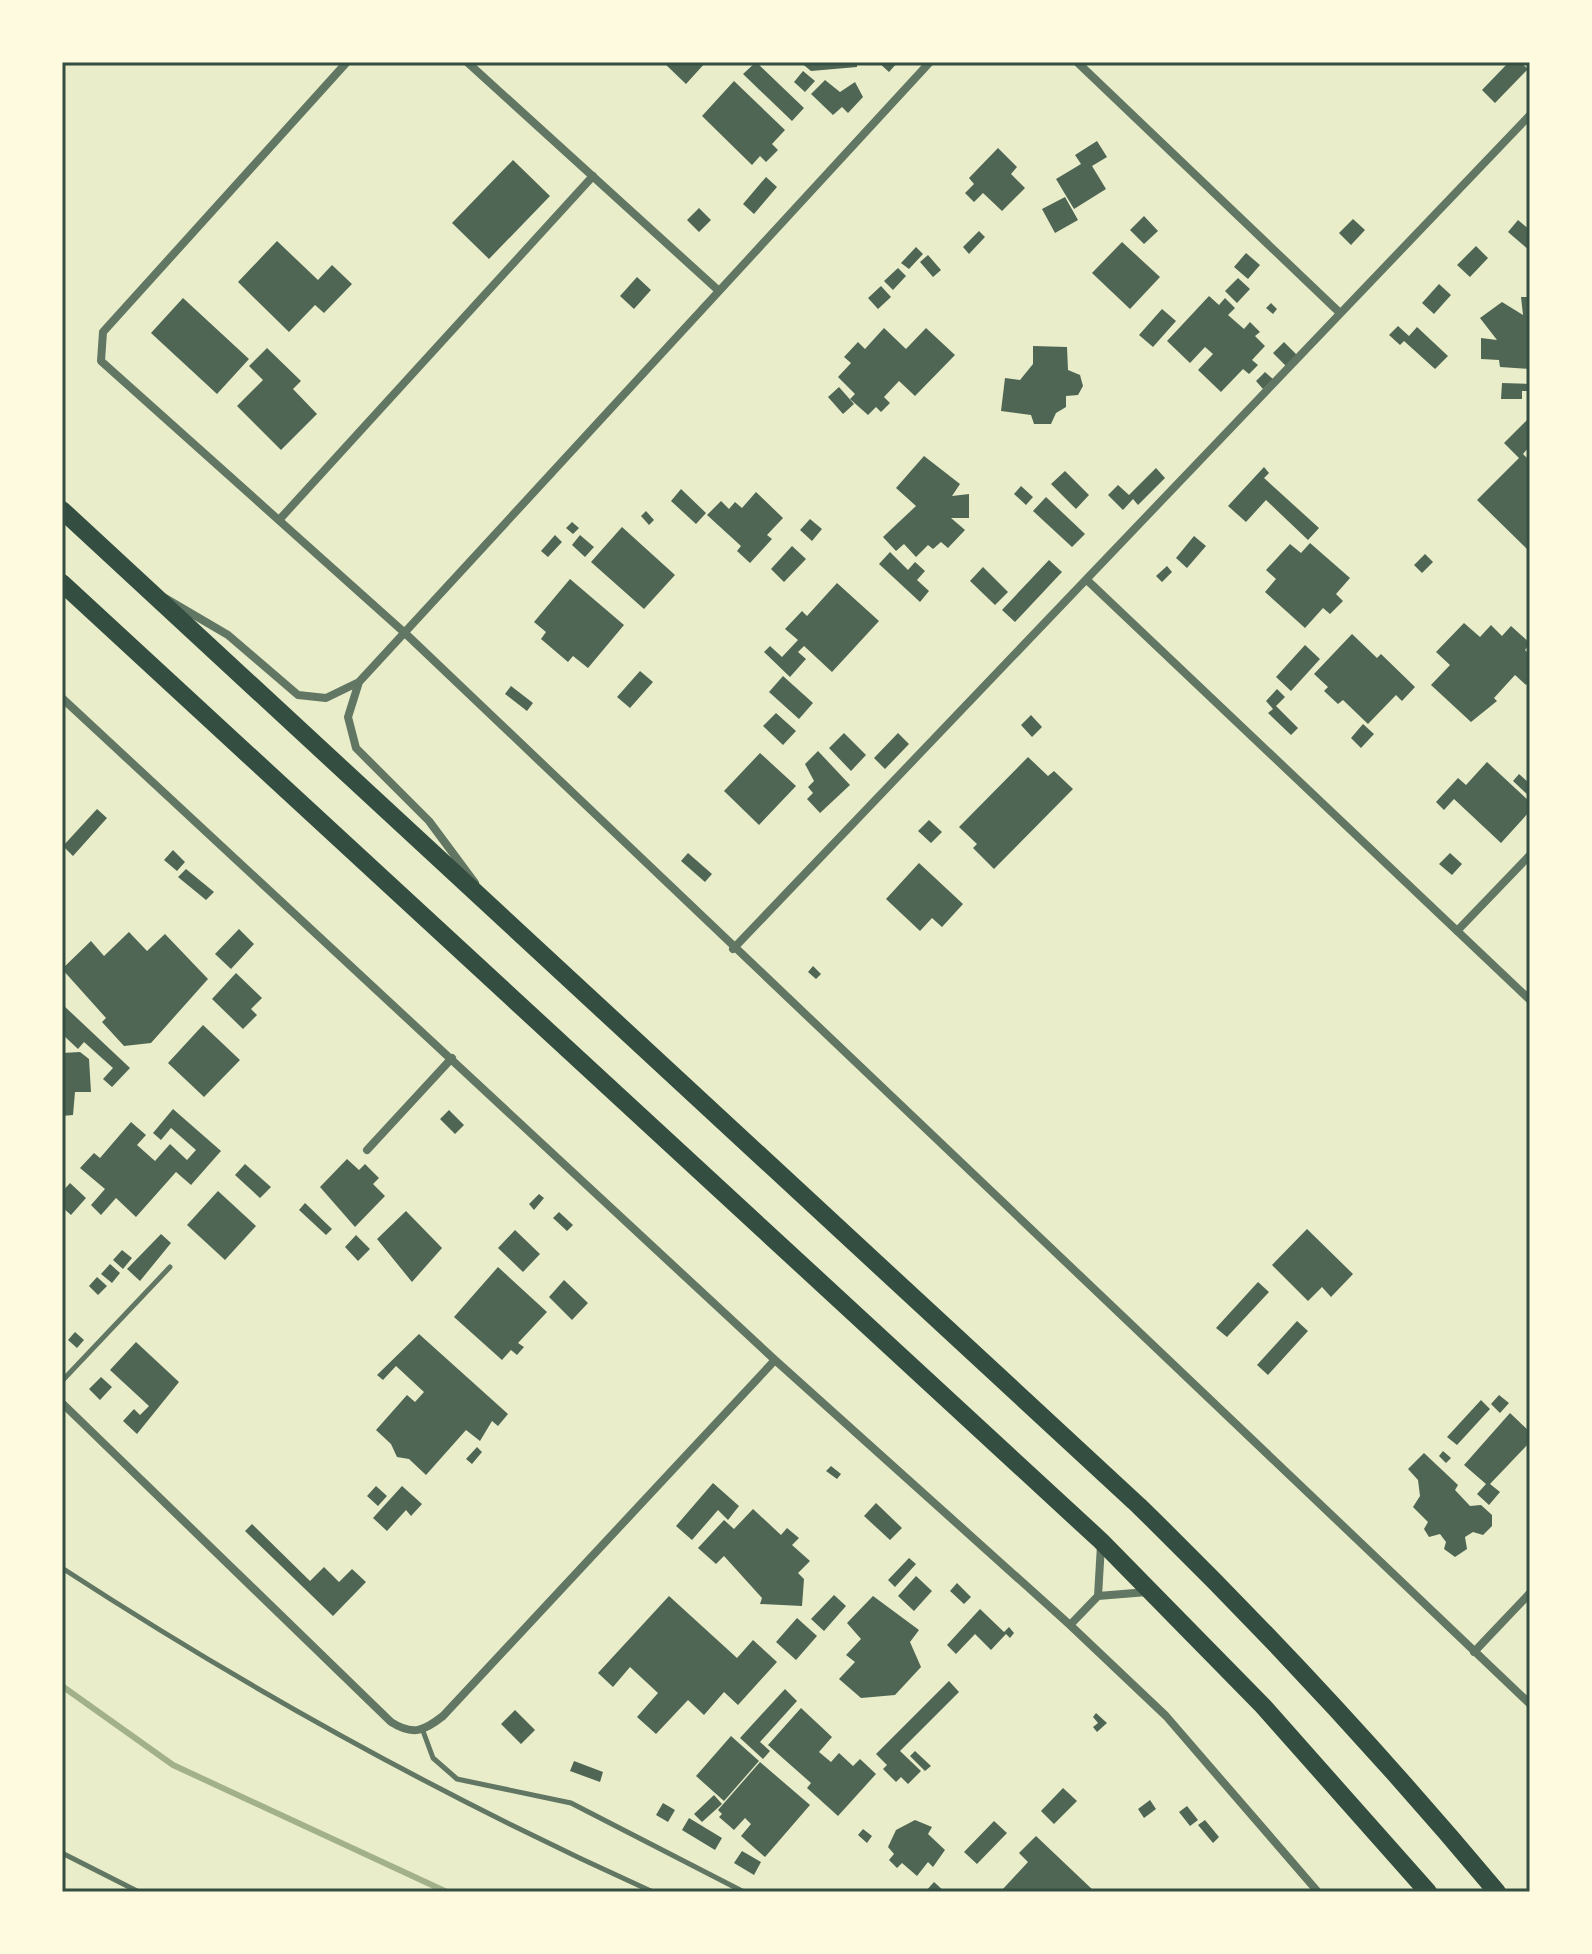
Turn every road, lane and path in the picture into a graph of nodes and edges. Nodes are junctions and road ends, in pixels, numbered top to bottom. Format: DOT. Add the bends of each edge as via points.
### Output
graph roads {
  1 [pos="347,62"];
  2 [pos="467,62"];
  3 [pos="937,62"];
  4 [pos="1069,62"];
  5 [pos="1077,62"];
  6 [pos="928,66"];
  7 [pos="1086,73"];
  8 [pos="1530,115"];
  9 [pos="593,176"];
  10 [pos="719,291"];
  11 [pos="1340,313"];
  12 [pos="62,510"];
  13 [pos="279,520"];
  14 [pos="1088,581"];
  15 [pos="62,583"];
  16 [pos="153,593"];
  17 [pos="406,634"];
  18 [pos="359,682"];
  19 [pos="62,698"];
  20 [pos="1530,855"];
  21 [pos="486,901"];
  22 [pos="1457,931"];
  23 [pos="733,949"];
  24 [pos="1530,1000"];
  25 [pos="452,1058"];
  26 [pos="367,1150"];
  27 [pos="170,1267"];
  28 [pos="775,1360"];
  29 [pos="62,1381"];
  30 [pos="62,1403"];
  31 [pos="1101,1541"];
  32 [pos="62,1568"];
  33 [pos="1152,1593"];
  34 [pos="1530,1593"];
  35 [pos="1098,1596"];
  36 [pos="1070,1625"];
  37 [pos="1474,1652"];
  38 [pos="1530,1704"];
  39 [pos="423,1731"];
  40 [pos="62,1853"];
  41 [pos="1491,1885"];
  42 [pos="139,1892"];
  43 [pos="653,1892"];
  44 [pos="744,1892"];
  45 [pos="1318,1892"];
  46 [pos="1428,1892"];
  47 [pos="1511,1892"];
  1 -- 13 [label="street" via="103,332 101,361"];
  2 -- 9 [label="street"];
  3 -- 6 [label="street"];
  4 -- 7 [label="street"];
  5 -- 7 [label="street"];
  6 -- 10 [label="street"];
  7 -- 11 [label="street"];
  8 -- 11 [label="street"];
  9 -- 10 [label="street"];
  9 -- 13 [label="street"];
  10 -- 17 [label="street"];
  11 -- 14 [label="street"];
  12 -- 16 [label="main road"];
  13 -- 17 [label="street"];
  14 -- 22 [label="street"];
  14 -- 23 [label="street"];
  15 -- 31 [label="main road"];
  16 -- 18 [label="street" via="228,635 298,695 326,698"];
  16 -- 21 [label="main road"];
  17 -- 18 [label="street"];
  17 -- 23 [label="street"];
  18 -- 21 [label="street" via="348,717 356,748 429,821"];
  19 -- 25 [label="street"];
  20 -- 22 [label="street"];
  21 -- 41 [label="main road" via="1032,1404 1245,1609 1440,1821"];
  22 -- 24 [label="street"];
  23 -- 37 [label="street"];
  25 -- 26 [label="street"];
  25 -- 28 [label="street"];
  27 -- 29 [label="lane"];
  28 -- 36 [label="street"];
  28 -- 39 [label="street" via="443,1716"];
  30 -- 39 [label="street" via="391,1722 411,1732"];
  31 -- 33 [label="main road"];
  31 -- 35 [label="street"];
  32 -- 43 [label="lane" via="254,1690 527,1835"];
  33 -- 35 [label="street"];
  33 -- 46 [label="main road" via="1263,1706"];
  34 -- 37 [label="street"];
  35 -- 36 [label="street"];
  36 -- 45 [label="street" via="1166,1716"];
  37 -- 38 [label="street"];
  39 -- 44 [label="lane" via="433,1758 457,1779 571,1803"];
  40 -- 42 [label="lane"];
  41 -- 47 [label="street"];
}
